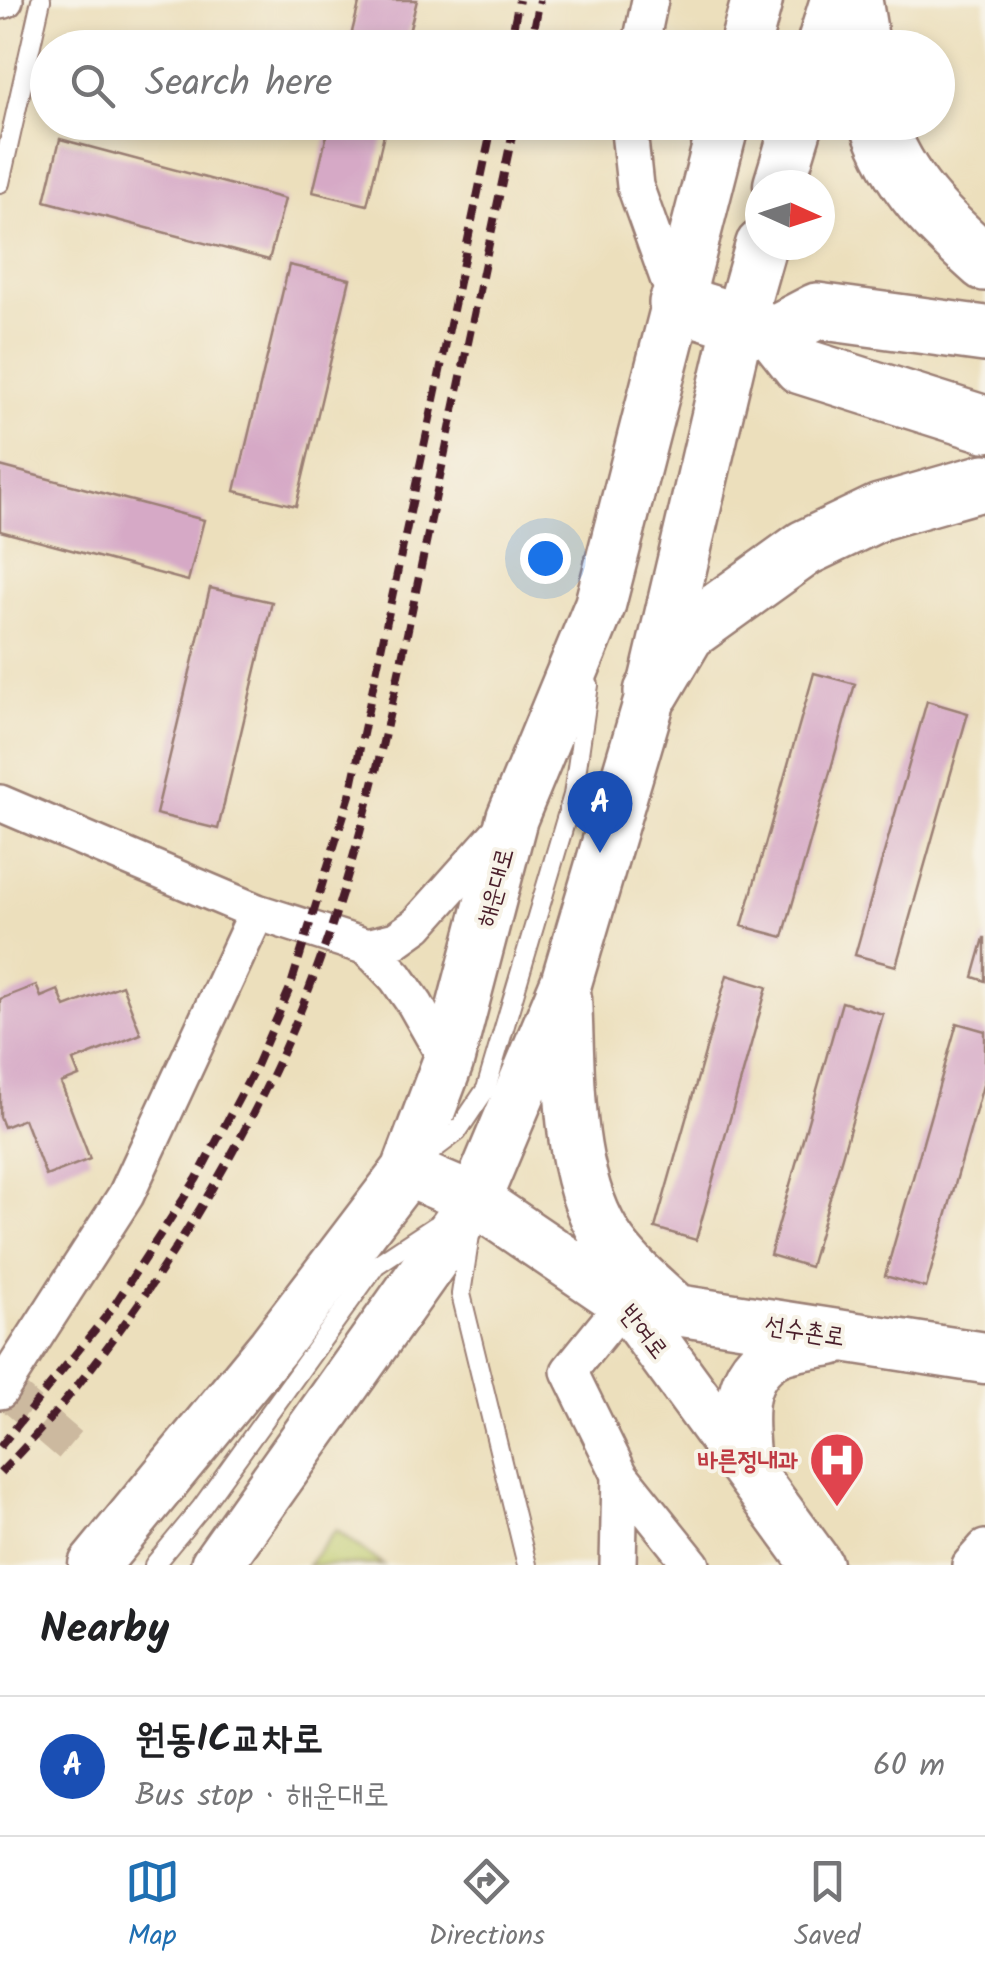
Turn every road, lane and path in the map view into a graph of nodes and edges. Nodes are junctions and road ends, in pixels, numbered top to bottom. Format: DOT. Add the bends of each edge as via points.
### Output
graph roads {
  1 [pos="41,0"];
  2 [pos="650,0"];
  3 [pos="756,0"];
  4 [pos="836,0"];
  5 [pos="854,0"];
  6 [pos="34,30"];
  7 [pos="644,30"];
  8 [pos="748,30"];
  9 [pos="827,30"];
  10 [pos="859,30"];
  11 [pos="30,49"];
  12 [pos="630,140"];
  13 [pos="719,140"];
  14 [pos="793,140"];
  15 [pos="884,140"];
  16 [pos="784,170"];
  17 [pos="0,183"];
  18 [pos="760,260"];
  19 [pos="985,263"];
  20 [pos="676,303"];
  21 [pos="757,328"];
  22 [pos="985,334"];
  23 [pos="985,370"];
  24 [pos="985,402"];
  25 [pos="985,424"];
  26 [pos="985,482"];
  27 [pos="600,606"];
  28 [pos="652,692"];
  29 [pos="0,803"];
  30 [pos="512,818"];
  31 [pos="257,912"];
  32 [pos="368,947"];
  33 [pos="566,983"];
  34 [pos="448,1062"];
  35 [pos="407,1171"];
  36 [pos="475,1200"];
  37 [pos="625,1302"];
  38 [pos="676,1310"];
  39 [pos="845,1336"];
  40 [pos="985,1358"];
  41 [pos="0,1391"];
  42 [pos="745,1466"];
  43 [pos="620,1475"];
  44 [pos="985,1548"];
  45 [pos="94,1565"];
  46 [pos="154,1565"];
  47 [pos="216,1565"];
  48 [pos="527,1565"];
  49 [pos="618,1565"];
  50 [pos="692,1565"];
  51 [pos="817,1565"];
  52 [pos="970,1565"];
  1 -- 6 [label="lane"];
  2 -- 7 [label="street"];
  3 -- 8 [label="main road"];
  4 -- 9 [label="main road"];
  5 -- 10 [label="highway"];
  11 -- 17 [label="lane"];
  12 -- 20 [label="street" via="634,186"];
  13 -- 20 [label="main road, 해운대로"];
  14 -- 16 [label="main road"];
  15 -- 19 [label="highway" via="927,210"];
  18 -- 21 [label="main road"];
  20 -- 21 [label="highway"];
  20 -- 27 [label="main road, 해운대로"];
  21 -- 22 [label="highway" via="817,311"];
  21 -- 25 [label="highway" via="802,366"];
  21 -- 28 [label="main road"];
  23 -- 24 [label="highway"];
  26 -- 28 [label="highway" via="880,512 806,548 687,633"];
  27 -- 30 [label="main road, 해운대로"];
  27 -- 35 [label="lane" via="573,795 486,1089 457,1132"];
  28 -- 33 [label="main road"];
  29 -- 31 [label="street"];
  30 -- 32 [label="street" via="417,925 396,940"];
  30 -- 34 [label="main road, 해운대로"];
  31 -- 32 [label="street"];
  31 -- 41 [label="street" via="126,1195"];
  32 -- 34 [label="street" via="396,976"];
  33 -- 36 [label="main road"];
  33 -- 38 [label="main road" via="574,1148 591,1201 610,1243"];
  34 -- 35 [label="main road, 해운대로"];
  35 -- 36 [label="main road, 반여로"];
  35 -- 45 [label="main road, 해운대로" via="274,1347"];
  36 -- 37 [label="main road, 반여로"];
  36 -- 46 [label="lane" via="376,1265"];
  36 -- 47 [label="main road"];
  36 -- 48 [label="lane" via="461,1294"];
  37 -- 38 [label="main road, 선수촌로"];
  37 -- 42 [label="main road, 반여로"];
  37 -- 43 [label="street" via="568,1371"];
  38 -- 39 [label="main road, 선수촌로"];
  39 -- 40 [label="main road, 선수촌로"];
  39 -- 42 [label="main road" via="777,1352 750,1373 741,1407"];
  42 -- 51 [label="main road, 반여로"];
  43 -- 49 [label="street"];
  43 -- 50 [label="street"];
  44 -- 52 [label="street"];
}
